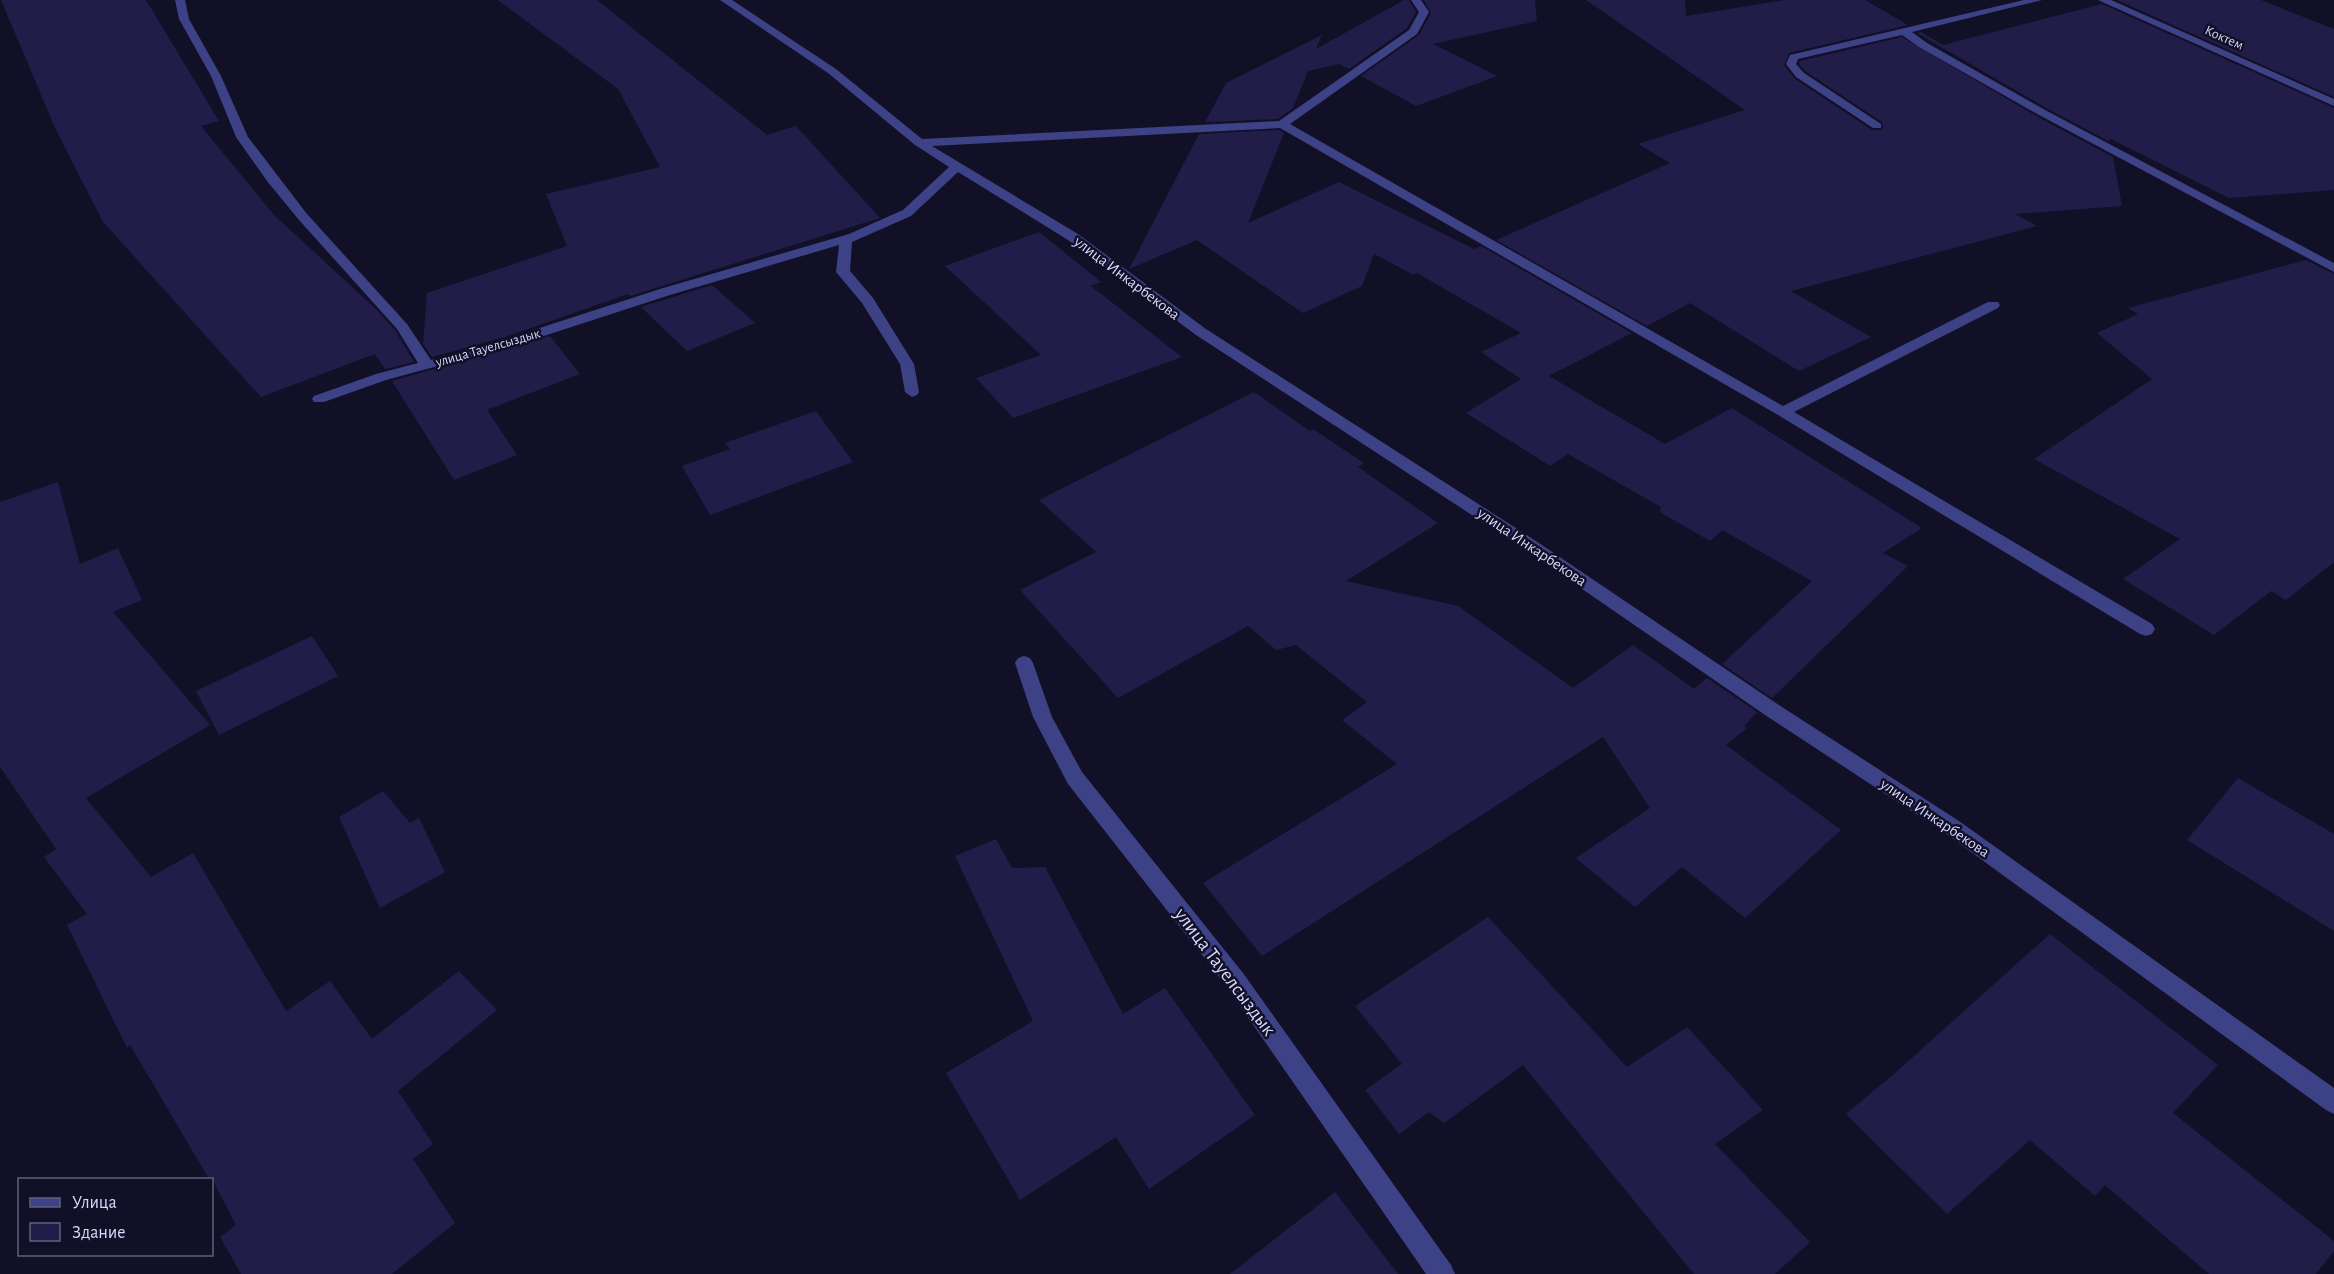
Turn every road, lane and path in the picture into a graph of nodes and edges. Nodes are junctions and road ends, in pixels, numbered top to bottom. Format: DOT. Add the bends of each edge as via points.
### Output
graph roads {
  1 [pos="180,0"];
  2 [pos="725,0"];
  3 [pos="1416,0"];
  4 [pos="2037,0"];
  5 [pos="2103,0"];
  6 [pos="1904,31"];
  7 [pos="2334,103"];
  8 [pos="1282,124"];
  9 [pos="1877,126"];
  10 [pos="919,143"];
  11 [pos="957,166"];
  12 [pos="846,239"];
  13 [pos="2334,268"];
  14 [pos="1993,305"];
  15 [pos="427,365"];
  16 [pos="912,392"];
  17 [pos="319,399"];
  18 [pos="1783,412"];
  19 [pos="2146,629"];
  20 [pos="1024,663"];
  21 [pos="2334,1102"];
  22 [pos="1442,1274"];
  1 -- 15 [label="street, улица Тауелсыздык" via="184,19 216,76 242,137 303,217 402,327"];
  2 -- 10 [label="street, улица Инкарбекова" via="832,71"];
  3 -- 8 [label="street" via="1424,12 1413,33"];
  4 -- 6 [label="street"];
  5 -- 7 [label="street, Коктем"];
  6 -- 9 [label="street" via="1813,51 1794,57 1791,64 1821,91"];
  6 -- 13 [label="street" via="2054,118"];
  8 -- 10 [label="street"];
  8 -- 18 [label="street"];
  10 -- 11 [label="street, улица Инкарбекова"];
  11 -- 12 [label="street, улица Тауелсыздык" via="907,213"];
  11 -- 21 [label="street, улица Инкарбекова" via="1073,237 1200,332 1530,545 1952,827"];
  12 -- 15 [label="street, улица Тауелсыздык"];
  12 -- 16 [label="street" via="843,272 868,301 907,364"];
  14 -- 18 [label="street"];
  15 -- 17 [label="street"];
  18 -- 19 [label="street"];
  20 -- 22 [label="street, улица Тауелсыздык" via="1043,717 1075,778 1235,980"];
}
